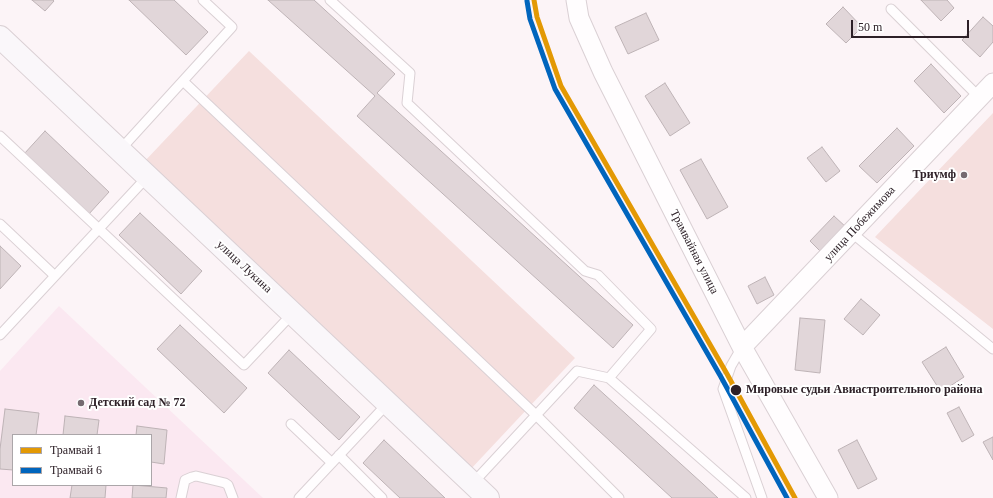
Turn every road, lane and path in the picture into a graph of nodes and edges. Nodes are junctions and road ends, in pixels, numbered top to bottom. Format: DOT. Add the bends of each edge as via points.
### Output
graph roads {
  1 [pos="203,0"];
  2 [pos="330,0"];
  3 [pos="576,0"];
  4 [pos="891,9"];
  5 [pos="0,37"];
  6 [pos="183,81"];
  7 [pos="993,83"];
  8 [pos="979,98"];
  9 [pos="0,136"];
  10 [pos="120,150"];
  11 [pos="148,176"];
  12 [pos="0,224"];
  13 [pos="99,229"];
  14 [pos="852,233"];
  15 [pos="55,276"];
  16 [pos="293,314"];
  17 [pos="0,335"];
  18 [pos="742,347"];
  19 [pos="993,349"];
  20 [pos="609,378"];
  21 [pos="388,403"];
  22 [pos="536,415"];
  23 [pos="291,424"];
  24 [pos="339,455"];
  25 [pos="332,463"];
  26 [pos="480,491"];
  27 [pos="181,498"];
  28 [pos="233,498"];
  29 [pos="299,498"];
  30 [pos="382,498"];
  31 [pos="619,498"];
  32 [pos="746,498"];
  33 [pos="762,498"];
  34 [pos="828,498"];
  1 -- 6 [label="lane" via="232,28"];
  2 -- 20 [label="lane" via="410,73 407,103 585,271 598,275 651,329"];
  3 -- 18 [label="street, Трамвайная улица" via="579,18 603,72"];
  4 -- 8 [label="lane"];
  5 -- 10 [label="street, улица Лукина"];
  6 -- 10 [label="lane"];
  6 -- 22 [label="lane"];
  7 -- 8 [label="street, улица Побежимова"];
  8 -- 14 [label="street, улица Побежимова"];
  9 -- 13 [label="lane"];
  10 -- 11 [label="street, улица Лукина"];
  11 -- 13 [label="lane"];
  11 -- 16 [label="street, улица Лукина"];
  12 -- 15 [label="lane"];
  13 -- 15 [label="lane"];
  13 -- 16 [label="lane" via="244,365"];
  14 -- 18 [label="street, улица Побежимова"];
  14 -- 19 [label="lane"];
  15 -- 17 [label="lane"];
  16 -- 21 [label="street, улица Лукина"];
  18 -- 33 [label="lane" via="723,388"];
  18 -- 34 [label="street, Трамвайная улица"];
  20 -- 22 [label="lane" via="577,371"];
  20 -- 32 [label="lane"];
  21 -- 24 [label="lane"];
  21 -- 26 [label="street, улица Лукина"];
  22 -- 26 [label="lane"];
  22 -- 31 [label="lane"];
  23 -- 25 [label="lane"];
  24 -- 25 [label="lane"];
  24 -- 30 [label="lane"];
  25 -- 29 [label="lane"];
  27 -- 28 [label="lane" via="186,480 196,476 225,483"];
}
